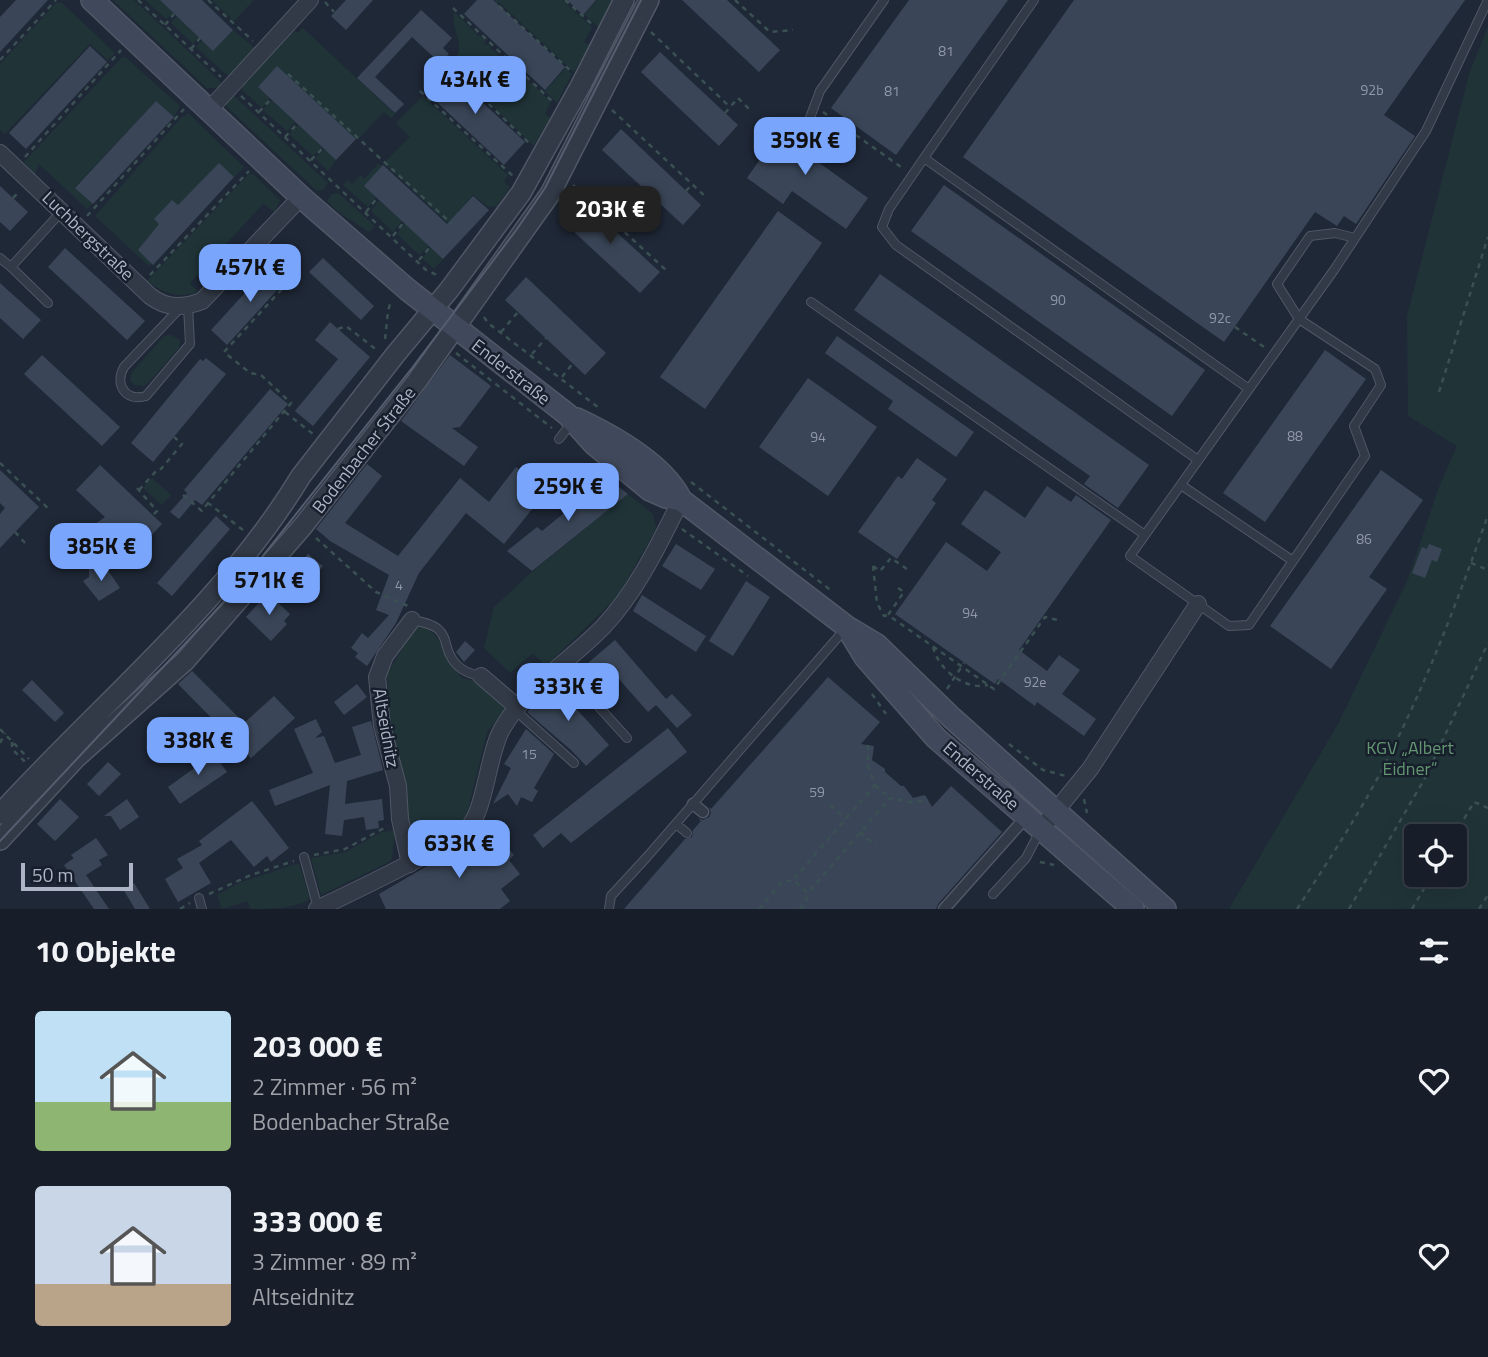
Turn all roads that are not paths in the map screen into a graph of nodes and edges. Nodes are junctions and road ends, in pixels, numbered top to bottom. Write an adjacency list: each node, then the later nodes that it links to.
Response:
1 (92, 0): 8 (main road, Enderstraße)
2 (310, 0): 8 (street)
3 (624, 0): 20 (street, Bodenbacher Straße)
4 (649, 0): 22 (street, Bodenbacher Straße)
5 (884, 0): 9 (lane)
6 (1034, 0): 11 (lane)
7 (1488, 0): 14 (lane)
8 (209, 110): 12 (main road, Enderstraße)
9 (808, 123)
10 (0, 153): 13 (street, Luchbergstraße)
11 (923, 158): 23 (lane); 26 (lane)
12 (301, 197): 19 (street); 20 (main road, Enderstraße)
13 (62, 211): 16 (lane); 19 (street, Luchbergstraße)
14 (1355, 238): 21 (lane); 21 (lane)
15 (0, 258): 16 (lane)
16 (11, 267): 18 (lane)
17 (811, 302): 29 (lane)
18 (48, 303)
19 (185, 306): 19 (lane)
20 (432, 310): 22 (main road, Enderstraße); 40 (street, Bodenbacher Straße)
21 (1299, 319): 23 (lane); 30 (lane)
22 (455, 328): 24 (main road, Enderstraße); 46 (street, Bodenbacher Straße)
23 (1249, 389): 26 (lane)
24 (570, 418): 25 (lane); 28 (main road, Enderstraße)
25 (559, 439)
26 (1199, 460): 27 (lane)
27 (1181, 485): 29 (lane); 30 (lane)
28 (681, 500): 33 (main road, Enderstraße); 34 (street)
29 (1145, 535): 31 (lane)
30 (1293, 561): 31 (lane)
31 (1198, 604): 41 (street)
32 (412, 620): 35 (lane); 48 (street, Altseidnitz)
33 (847, 627): 39 (lane); 41 (main road, Enderstraße); 43 (main road, Enderstraße)
34 (561, 665): 36 (street); 37 (lane)
35 (481, 676): 36 (street)
36 (516, 708): 38 (lane); 48 (street)
37 (627, 738)
38 (573, 763)
39 (693, 804): 42 (street); 44 (lane)
40 (1, 811)
41 (1056, 811): 43 (street); 56 (main road, Enderstraße)
42 (703, 812)
43 (1034, 822): 49 (lane); 54 (street); 55 (main road, Enderstraße)
44 (676, 824): 45 (lane); 53 (lane)
45 (687, 834)
46 (0, 840)
47 (304, 857): 52 (lane)
48 (410, 864): 52 (street)
49 (993, 894)
50 (199, 898): 51 (lane)
51 (202, 909)
52 (317, 909)
53 (610, 909)
54 (944, 909)
55 (1133, 909)
56 (1165, 909)

